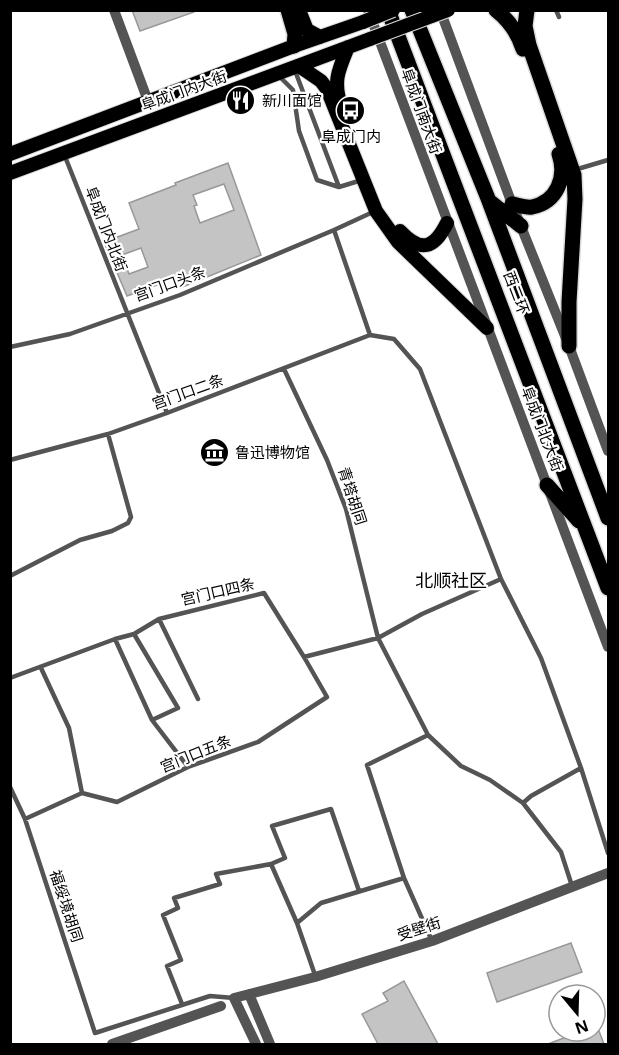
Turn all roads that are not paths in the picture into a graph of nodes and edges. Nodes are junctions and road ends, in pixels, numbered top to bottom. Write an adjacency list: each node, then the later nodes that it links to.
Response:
1 (114, 10): 19 (street)
2 (288, 10): 15 (highway)
3 (299, 10): 14 (main road)
4 (388, 10): 45 (highway, 西二环)
5 (393, 10): 12 (main road, 阜成门内大街, bridge)
6 (412, 10): 27 (highway, 西二环)
7 (440, 10): 28 (street)
8 (448, 10): 16 (main road, 阜成门内大街, bridge)
9 (496, 10): 28 (highway)
10 (527, 10): 36 (highway)
11 (556, 10): 13 (lane)
12 (365, 16): 14 (main road, 阜成门内大街); 30 (street, 阜成门南大街)
13 (559, 16)
14 (320, 37): 15 (main road, 阜成门内大街)
15 (294, 46): 19 (main road, 阜成门内大街)
16 (348, 47): 17 (main road, 阜成门内大街); 25 (main road)
17 (296, 67): 18 (main road, 阜成门内大街); 25 (main road); 26 (lane)
18 (277, 74): 20 (main road, 阜成门内大街); 26 (lane)
19 (148, 101): 21 (main road, 阜成门内大街)
20 (63, 153): 24 (main road, 阜成门内大街); 33 (lane, 阜成门内北街)
21 (10, 154)
22 (609, 160): 23 (lane)
23 (581, 168)
24 (10, 173)
25 (366, 178): 26 (lane); 29 (main road); 30 (main road)
26 (339, 186)
27 (489, 201): 31 (highway); 44 (highway, 西二环)
28 (512, 204): 31 (street)
29 (376, 211): 32 (lane, 宫门口头条); 34 (main road)
30 (447, 223): 34 (street, 阜成门北大街)
31 (521, 226): 36 (street)
32 (334, 230): 33 (lane, 宫门口头条); 35 (lane)
33 (126, 313): 37 (lane, 宫门口头条); 39 (lane, 阜成门内北街)
34 (487, 328): 43 (street, 阜成门北大街)
35 (370, 335): 38 (lane, 宫门口二条); 47 (lane)
36 (569, 346): 41 (street)
37 (10, 347)
38 (284, 369): 39 (lane, 宫门口二条); 51 (lane, 青塔胡同)
39 (167, 413): 40 (lane, 宫门口二条)
40 (108, 434): 42 (lane, 宫门口二条); 46 (lane)
41 (609, 451)
42 (10, 460)
43 (547, 485): 45 (highway); 53 (street, 阜成门北大街)
44 (609, 518)
45 (585, 528): 48 (highway, 西二环)
46 (10, 576)
47 (501, 579): 51 (lane); 61 (lane)
48 (609, 588)
49 (159, 619): 50 (lane, 宫门口四条); 54 (lane, 宫门口四条); 57 (lane)
50 (134, 634): 52 (lane, 宫门口四条); 58 (lane)
51 (378, 638): 54 (lane); 59 (lane, 青塔胡同)
52 (115, 639): 55 (lane, 宫门口四条); 58 (lane)
53 (609, 646)
54 (304, 657): 60 (lane, 宫门口五条)
55 (40, 668): 56 (lane, 宫门口四条); 63 (lane)
56 (10, 678)
57 (198, 699)
58 (152, 720): 60 (lane)
59 (428, 735): 64 (lane, 青塔胡同); 69 (lane)
60 (188, 767): 63 (lane, 宫门口五条)
61 (581, 768): 64 (lane); 66 (lane)
62 (10, 787): 65 (lane, 福绥境胡同)
63 (82, 793): 65 (lane)
64 (523, 803): 70 (lane, 青塔胡同)
65 (25, 819): 77 (lane, 福绥境胡同)
66 (609, 853)
67 (271, 864): 71 (lane); 72 (lane); 77 (lane)
68 (609, 873): 70 (street, 受壁街)
69 (404, 878): 71 (lane); 73 (lane)
70 (573, 888): 73 (street, 受壁街)
71 (359, 891): 72 (lane)
72 (297, 923): 74 (lane)
73 (432, 941): 74 (street, 受壁街)
74 (315, 976): 75 (street, 受壁街)
75 (249, 994): 76 (street, 受壁街); 81 (street)
76 (234, 998): 77 (lane); 80 (street)
77 (182, 1004)
78 (221, 1006): 79 (street)
79 (112, 1044)
80 (256, 1044)
81 (270, 1044)

